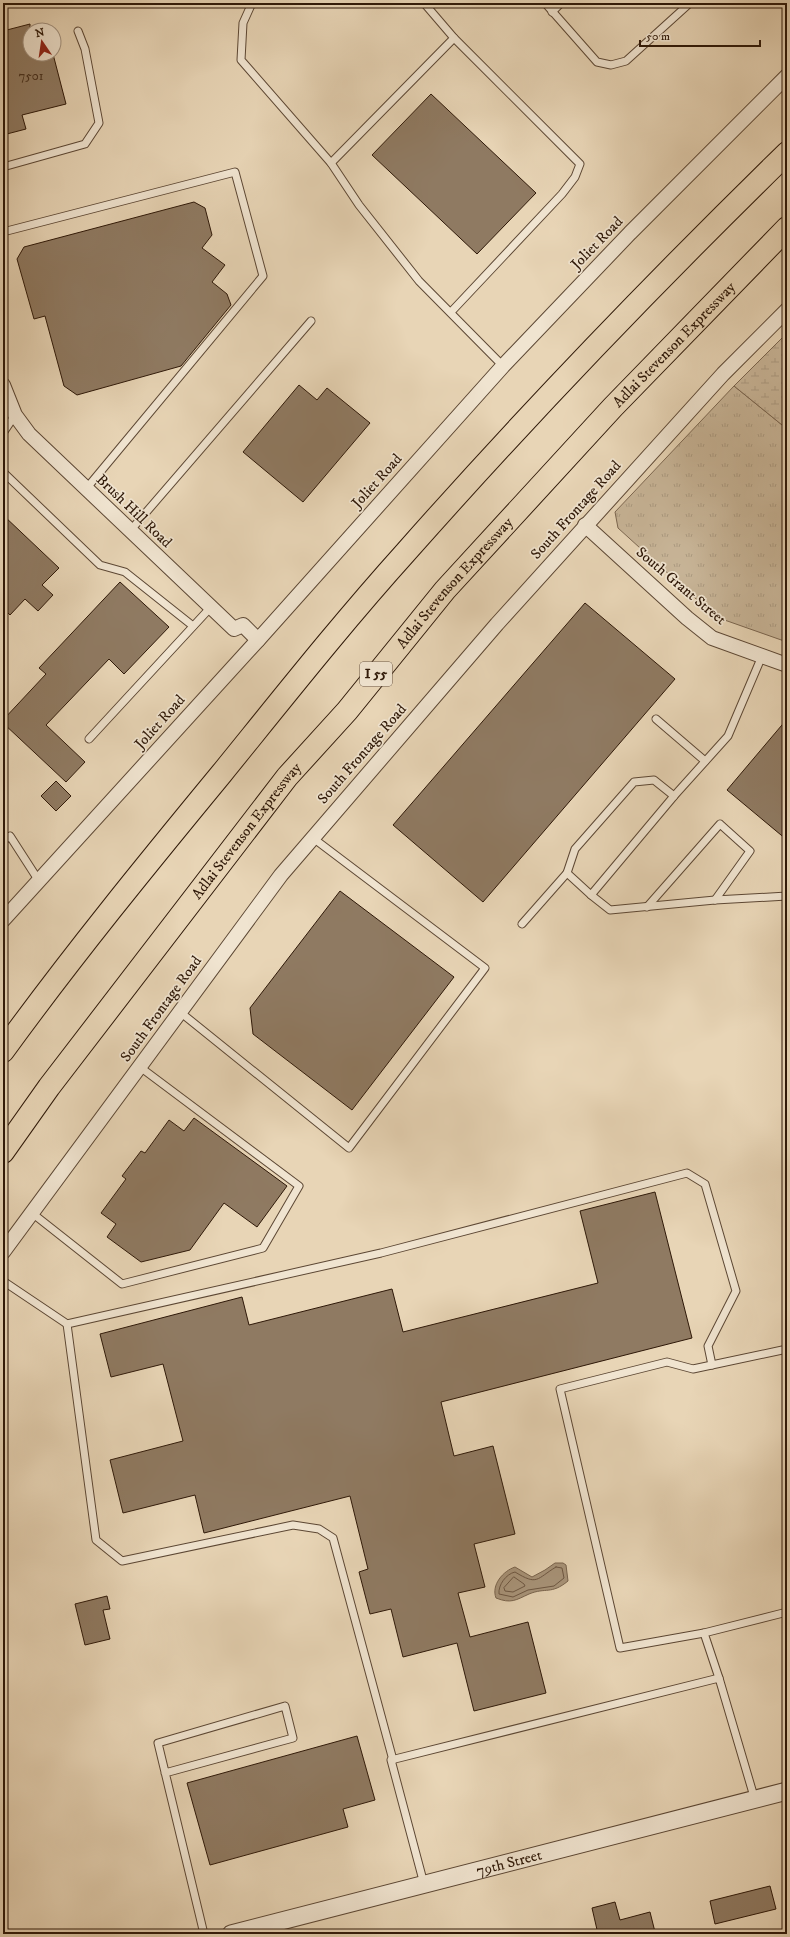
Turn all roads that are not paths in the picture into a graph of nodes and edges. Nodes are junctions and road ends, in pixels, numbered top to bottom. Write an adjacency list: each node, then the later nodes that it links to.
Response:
1 (252, 3): 11 (lane)
2 (424, 3): 8 (lane)
3 (545, 3): 6 (lane)
4 (561, 3): 6 (lane)
5 (690, 3): 6 (lane)
6 (552, 12)
7 (78, 31): 12 (lane)
8 (454, 38): 11 (lane); 16 (lane)
9 (787, 76): 18 (street, Joliet Road)
10 (787, 153): 46 (highway)
11 (331, 163): 16 (lane)
12 (3, 167)
13 (787, 228): 48 (highway, Adlai Stevenson Expressway / I 55)
14 (3, 232): 23 (lane)
15 (787, 310): 24 (street, South Frontage Road)
16 (451, 312): 18 (lane)
17 (311, 321): 25 (lane)
18 (503, 366): 28 (street, Joliet Road)
19 (3, 384): 20 (street, Brush Hill Road)
20 (15, 415): 21 (lane); 23 (street, Brush Hill Road)
21 (3, 433)
22 (3, 472): 27 (lane)
23 (86, 489): 25 (street, Brush Hill Road)
24 (585, 525): 29 (street, South Grant Street); 35 (street, South Frontage Road)
25 (130, 531): 26 (street, Brush Hill Road)
26 (211, 607): 27 (lane); 28 (street, Brush Hill Road)
27 (193, 626): 32 (lane)
28 (258, 640): 38 (street, Joliet Road)
29 (762, 656): 30 (street, South Grant Street); 33 (lane)
30 (787, 665)
31 (656, 719): 33 (lane)
32 (89, 739)
33 (705, 761): 34 (lane)
34 (674, 796): 37 (lane); 39 (lane)
35 (313, 838): 45 (street, South Frontage Road); 45 (lane)
36 (3, 841): 38 (lane)
37 (567, 873): 39 (lane); 44 (lane)
38 (39, 881): 43 (street, Joliet Road)
39 (591, 894): 42 (lane)
40 (787, 896): 41 (lane)
41 (715, 900): 42 (lane); 42 (lane)
42 (647, 907)
43 (4, 918)
44 (522, 924)
45 (180, 1012): 47 (street, South Frontage Road)
46 (3, 1051)
47 (140, 1067): 49 (street, South Frontage Road); 49 (lane)
48 (3, 1152)
49 (32, 1213): 50 (street, South Frontage Road)
50 (3, 1252)
51 (3, 1282): 52 (lane)
52 (67, 1324): 54 (lane); 58 (lane)
53 (787, 1348): 54 (lane)
54 (712, 1365): 56 (lane)
55 (787, 1612): 56 (lane)
56 (704, 1633): 57 (lane)
57 (719, 1678): 58 (lane); 61 (lane)
58 (393, 1760): 62 (lane)
59 (165, 1773): 59 (lane); 63 (lane)
60 (787, 1791): 61 (street, 79th Street)
61 (755, 1800): 62 (street, 79th Street)
62 (425, 1886): 64 (street, 79th Street)
63 (204, 1934)
64 (232, 1934)

